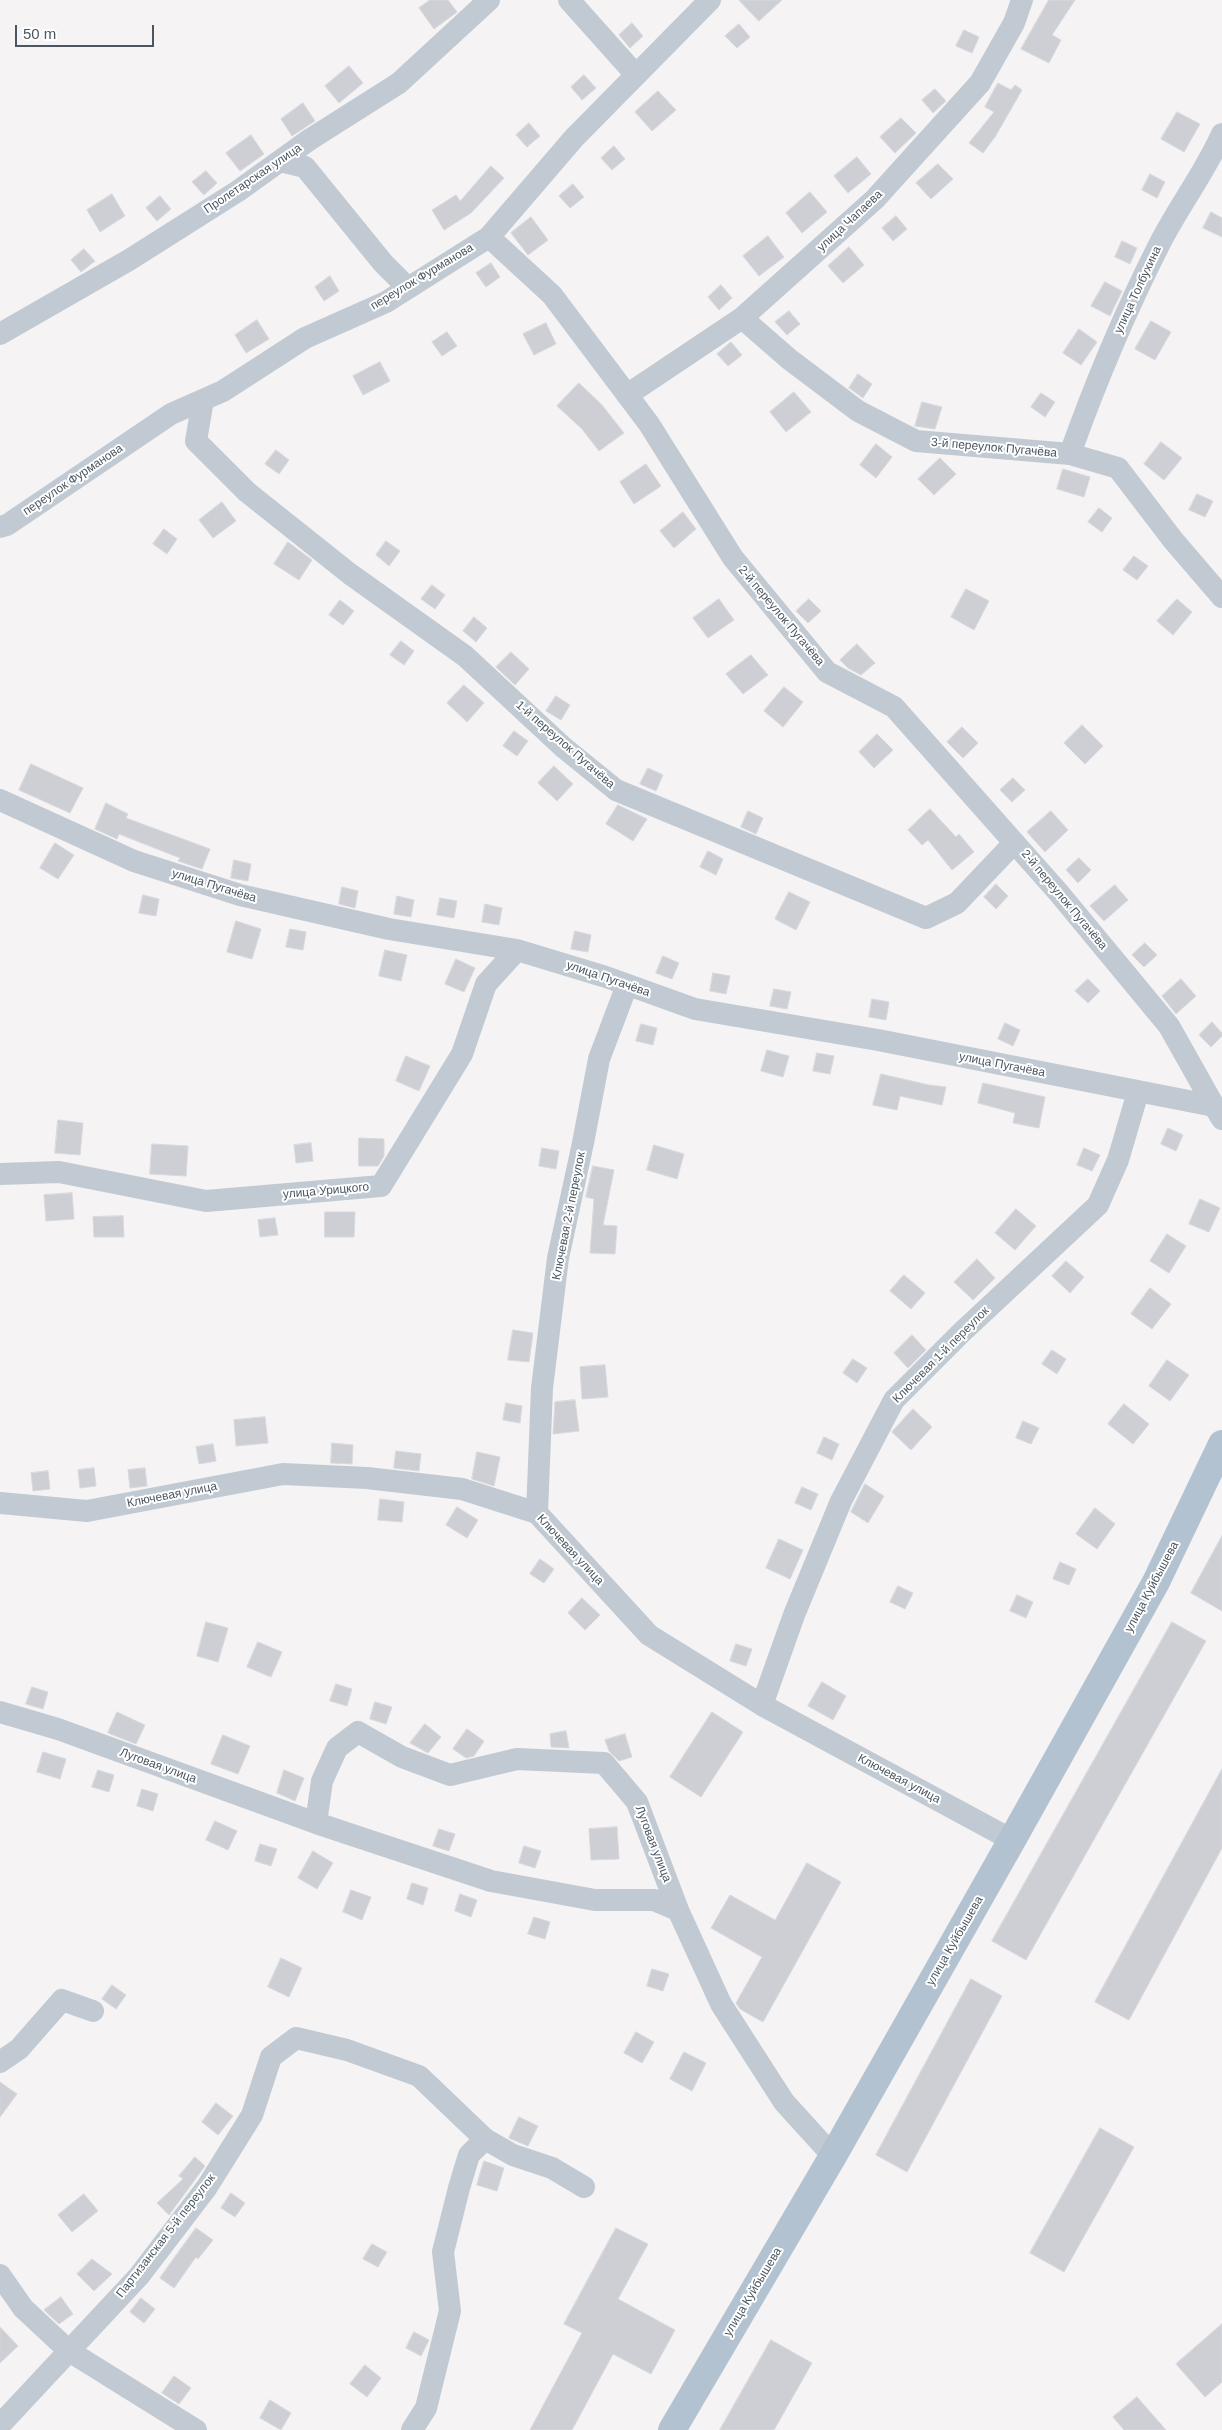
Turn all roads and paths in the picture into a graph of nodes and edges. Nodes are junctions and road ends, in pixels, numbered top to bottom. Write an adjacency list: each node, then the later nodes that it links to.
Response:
1 (489, 0): 7 (street, Пролетарская улица)
2 (568, 0): 5 (street)
3 (710, 0): 5 (street, переулок Фурманова)
4 (1022, 0): 10 (street, улица Чапаева)
5 (636, 75): 8 (street, переулок Фурманова)
6 (1222, 134): 14 (street, улица Толбухина)
7 (280, 161): 9 (street); 11 (street, Пролетарская улица)
8 (489, 237): 9 (street, переулок Фурманова); 12 (street, 2-й переулок Пугачёва)
9 (408, 288): 13 (street, переулок Фурманова)
10 (742, 318): 12 (street, улица Чапаева); 14 (street, 3-й переулок Пугачёва)
11 (0, 334)
12 (627, 395): 18 (street, 2-й переулок Пугачёва)
13 (203, 400): 15 (street, переулок Фурманова); 18 (street, 1-й переулок Пугачёва)
14 (1070, 454): 16 (street, 3-й переулок Пугачёва)
15 (0, 527)
16 (1222, 597)
17 (0, 800): 19 (street, улица Пугачёва)
18 (1014, 843): 22 (street, 2-й переулок Пугачёва)
19 (516, 950): 20 (street, улица Пугачёва); 23 (street, улица Урицкого)
20 (626, 985): 21 (street, улица Пугачёва); 26 (street, Ключевая 2-й переулок)
21 (1138, 1092): 22 (street, улица Пугачёва); 27 (street, Ключевая 1-й переулок)
22 (1218, 1112)
23 (0, 1174)
24 (1222, 1444): 30 (main road, улица Куйбышева)
25 (0, 1503): 26 (street, Ключевая улица)
26 (537, 1513): 27 (street, Ключевая улица)
27 (762, 1704): 30 (street, Ключевая улица)
28 (0, 1712): 29 (street, Луговая улица)
29 (316, 1824): 31 (street, Луговая улица); 31 (street, Луговая улица)
30 (1012, 1840): 35 (main road, улица Куйбышева)
31 (678, 1910): 35 (street, Луговая улица)
32 (93, 2011): 33 (street)
33 (0, 2062)
34 (485, 2138): 36 (street); 38 (street, Партизанская 5-й переулок); 41 (street)
35 (834, 2156): 42 (main road, улица Куйбышева)
36 (584, 2187)
37 (0, 2275): 38 (street)
38 (70, 2351): 39 (street, Партизанская 5-й переулок); 40 (street)
39 (0, 2425)
40 (196, 2430)
41 (412, 2430)
42 (672, 2430)

